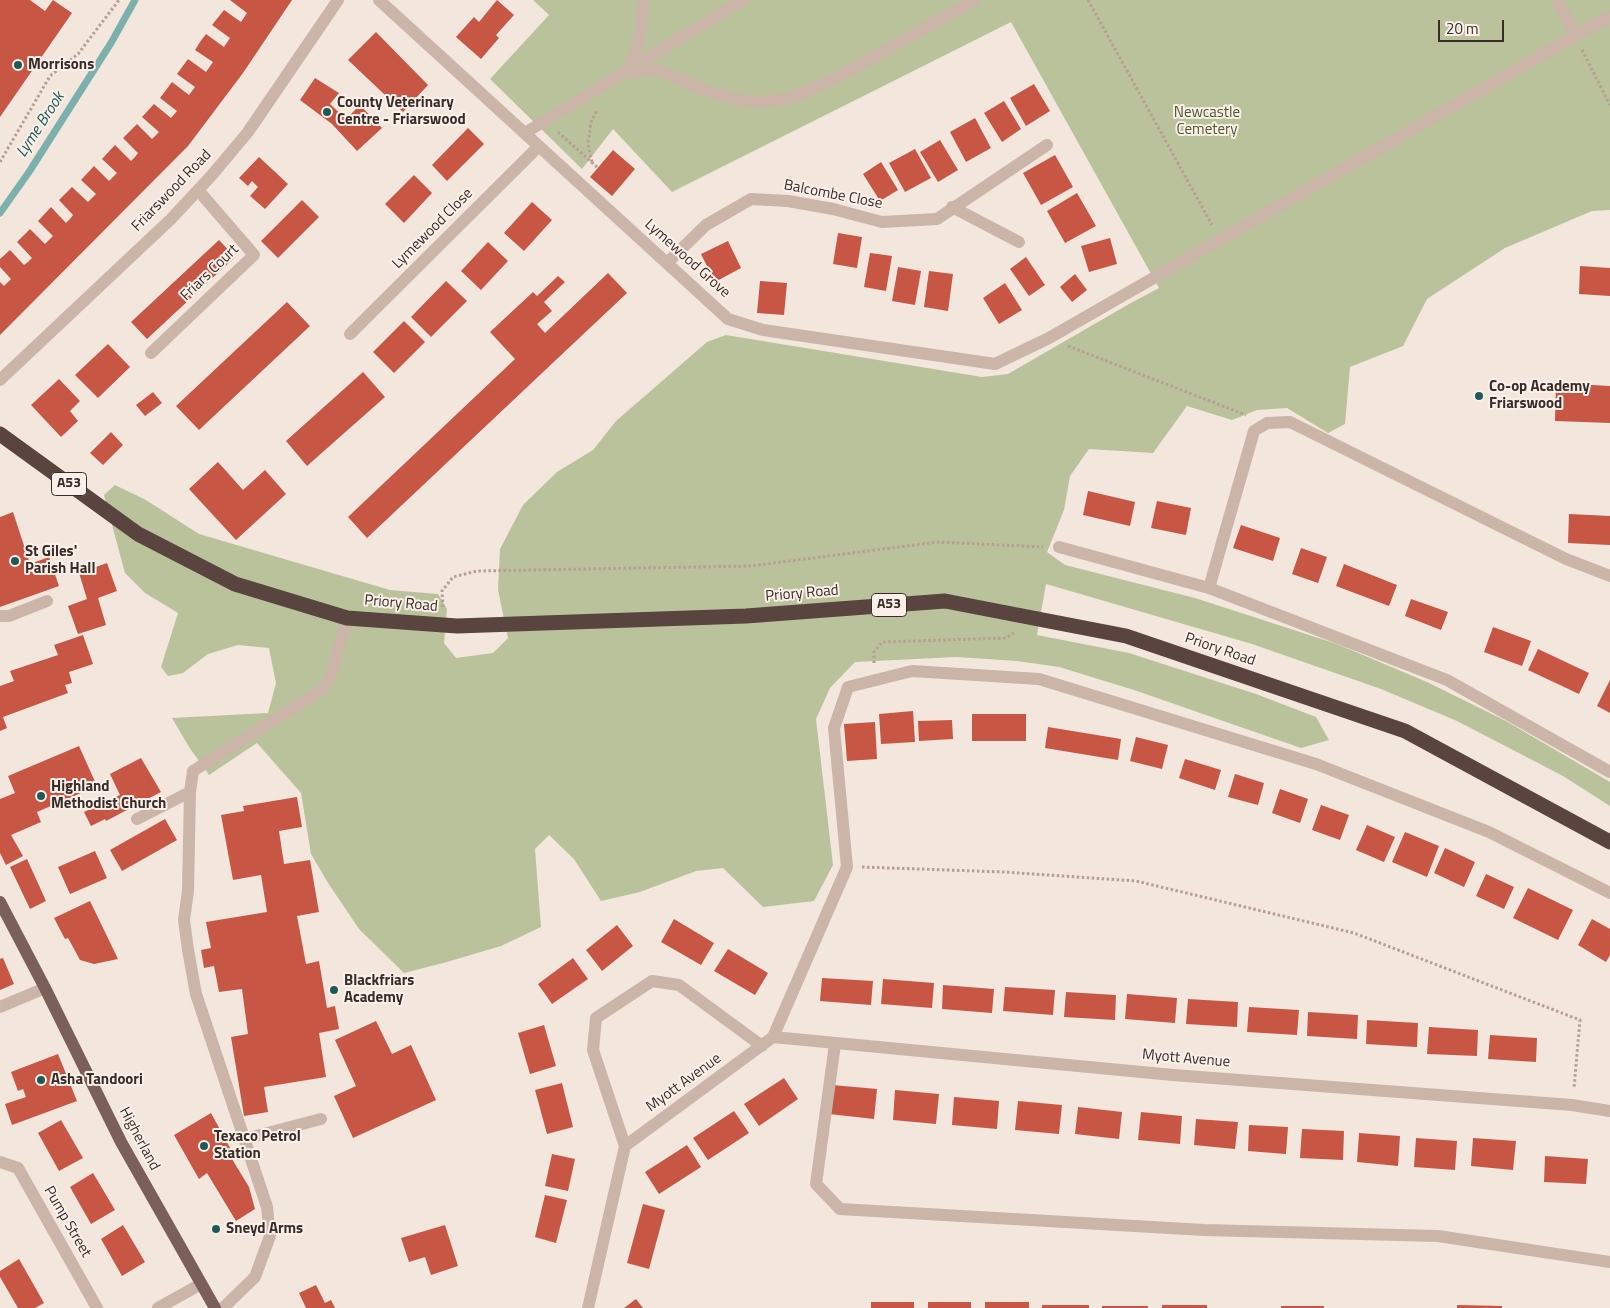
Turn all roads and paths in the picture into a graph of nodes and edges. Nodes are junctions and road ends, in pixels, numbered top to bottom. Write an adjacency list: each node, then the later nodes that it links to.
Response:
1 (119, 0): 18 (path)
2 (338, 0): 21 (street, Friarswood Road)
3 (379, 0): 15 (street, Lymewood Grove)
4 (644, 0): 11 (street)
5 (743, 0): 11 (street)
6 (975, 0): 11 (street)
7 (1088, 0): 23 (path)
8 (1557, 0): 10 (street)
9 (1610, 16): 10 (street, Lymewood Grove)
10 (1576, 36): 13 (path); 23 (street, Lymewood Grove)
11 (627, 72): 12 (street)
12 (614, 80): 14 (street); 19 (path)
13 (1610, 105)
14 (546, 121): 15 (street); 19 (path)
15 (525, 134): 17 (street, Lymewood Grove)
16 (1047, 145): 22 (street, Balcombe Close)
17 (539, 146): 25 (street, Lymewood Grove); 26 (street, Lymewood Close)
18 (0, 162)
19 (592, 162): 20 (path)
20 (598, 168)
21 (198, 190): 28 (street, Friars Court); 29 (street, Friarswood Road)
22 (952, 207): 24 (street); 25 (street, Balcombe Close)
23 (1220, 240): 27 (street, Lymewood Grove)
24 (1019, 242)
25 (667, 263): 27 (street, Lymewood Grove)
26 (350, 334)
27 (1049, 338): 30 (path)
28 (150, 352)
29 (0, 380)
30 (1267, 424): 33 (street); 34 (street)
31 (0, 434): 38 (highway, Priory Road / A53)
32 (1059, 547): 34 (street); 39 (path)
33 (1610, 576)
34 (1209, 588): 41 (street)
35 (47, 601): 37 (street)
36 (1019, 615): 39 (highway, Priory Road / A53); 40 (path); 44 (highway, Priory Road / A53)
37 (0, 616)
38 (347, 618): 39 (highway, Priory Road / A53); 42 (street)
39 (443, 625)
40 (875, 681): 45 (street); 46 (street)
41 (1610, 772)
42 (190, 792): 43 (street); 56 (street)
43 (137, 819)
44 (1610, 842)
45 (847, 867): 50 (street); 53 (path)
46 (1610, 892)
47 (0, 902): 48 (main road, Higherland)
48 (46, 988): 49 (street); 60 (main road, Higherland)
49 (0, 1007)
50 (773, 1037): 51 (street, Myott Avenue); 52 (street, Myott Avenue)
51 (835, 1044): 53 (street, Myott Avenue); 59 (street)
52 (762, 1046): 57 (street, Myott Avenue); 57 (street)
53 (1572, 1105): 54 (street, Myott Avenue)
54 (1610, 1111)
55 (321, 1119): 56 (street)
56 (245, 1139): 64 (street)
57 (625, 1146): 65 (street)
58 (0, 1162): 61 (street, Pump Street)
59 (1610, 1262)
60 (201, 1284): 62 (street); 63 (main road, Higherland)
61 (97, 1308)
62 (158, 1308)
63 (215, 1308)
64 (223, 1308)
65 (588, 1308)

